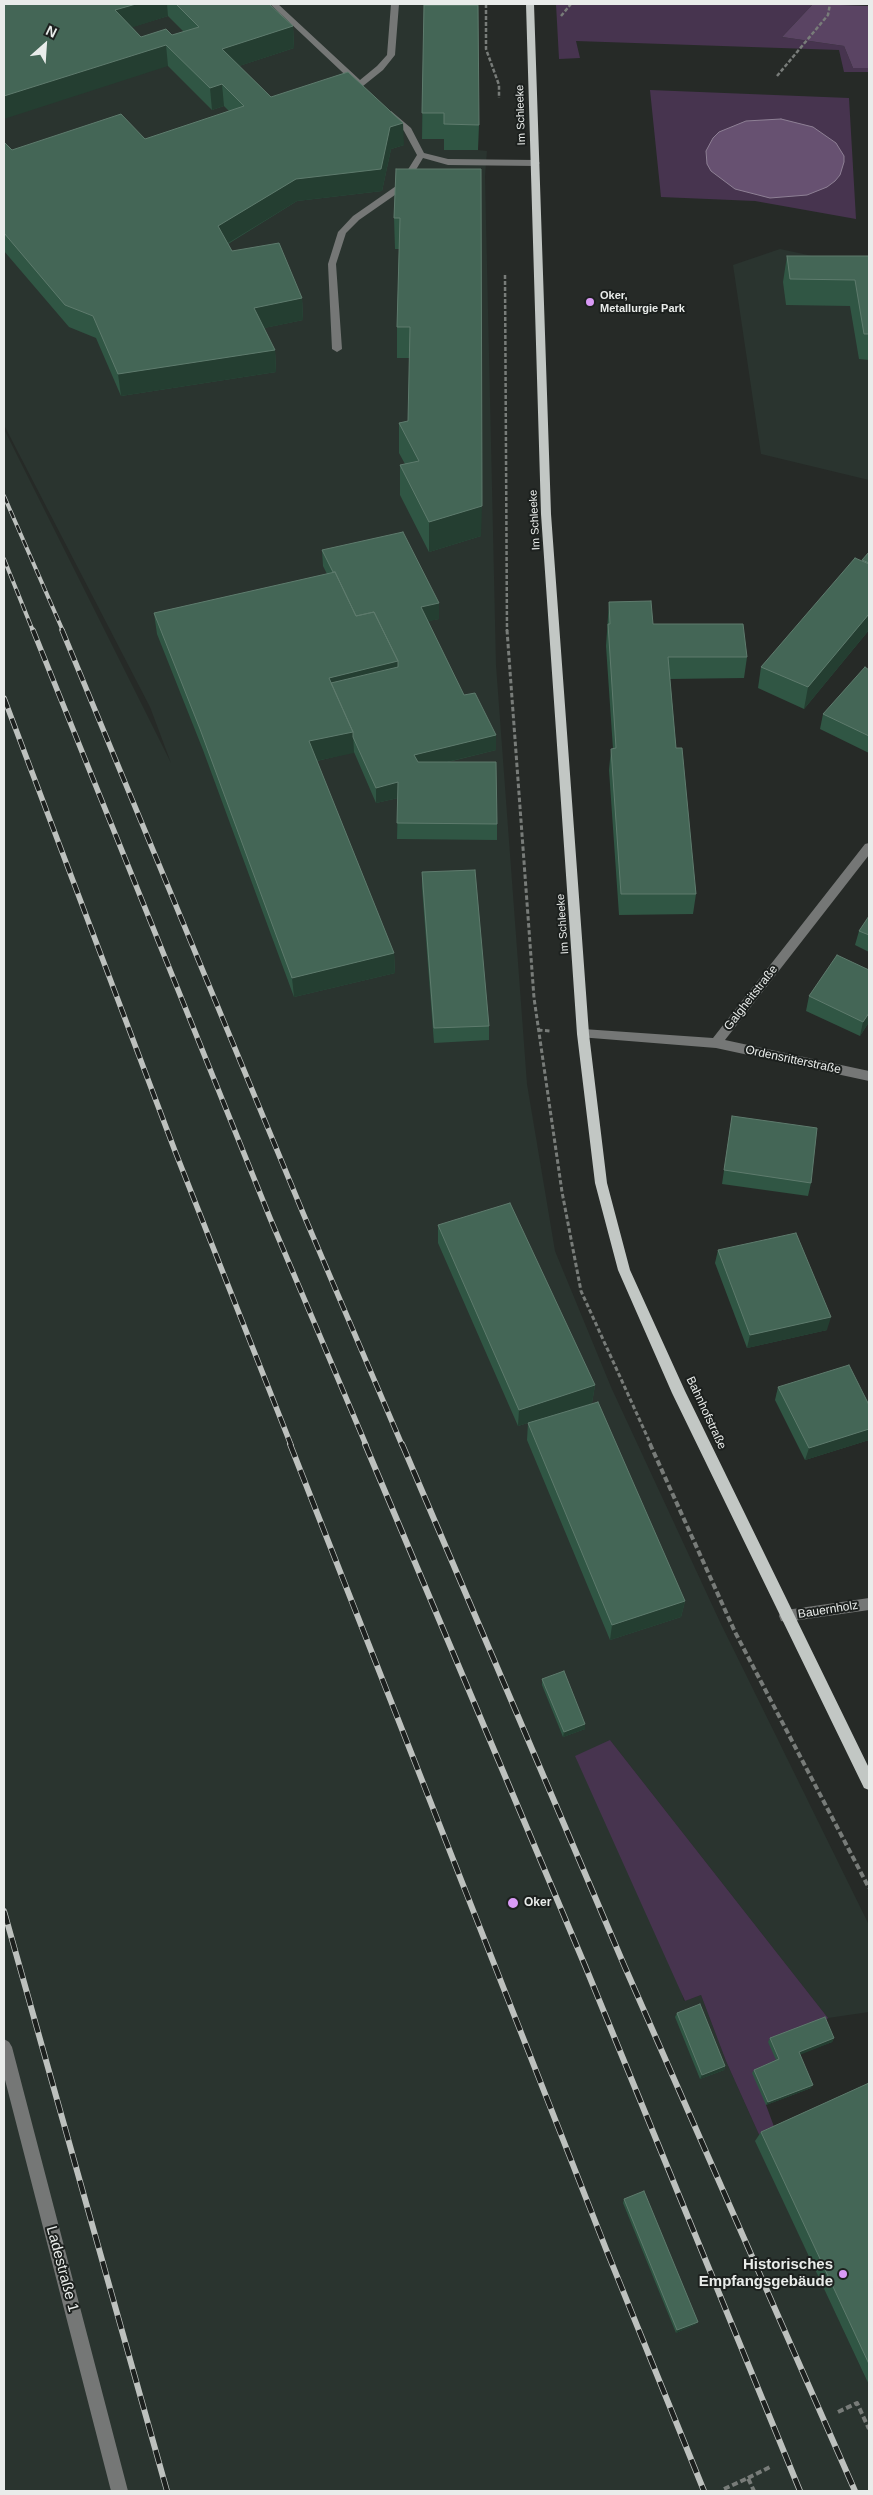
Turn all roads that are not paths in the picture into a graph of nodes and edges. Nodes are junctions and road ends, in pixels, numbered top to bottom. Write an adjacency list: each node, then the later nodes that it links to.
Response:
1 (274, 4): 2 (street)
2 (395, 4)
3 (530, 4): 6 (main road, Im Schleeke)
4 (387, 110): 5 (street)
5 (421, 155): 6 (street); 7 (street)
6 (536, 163): 9 (main road, Im Schleeke)
7 (337, 349)
8 (869, 847): 10 (street, Galgheitstraße)
9 (583, 1034): 10 (street, Galgheitstraße); 13 (main road, Bahnhofstraße)
10 (716, 1043): 11 (street, Ordensritterstraße)
11 (869, 1076)
12 (869, 1604): 13 (street, Bauernholz)
13 (786, 1616): 14 (main road, Bahnhofstraße)
14 (869, 1783)
15 (4, 2047): 16 (street, Ladestraße 1)
16 (120, 2491)

